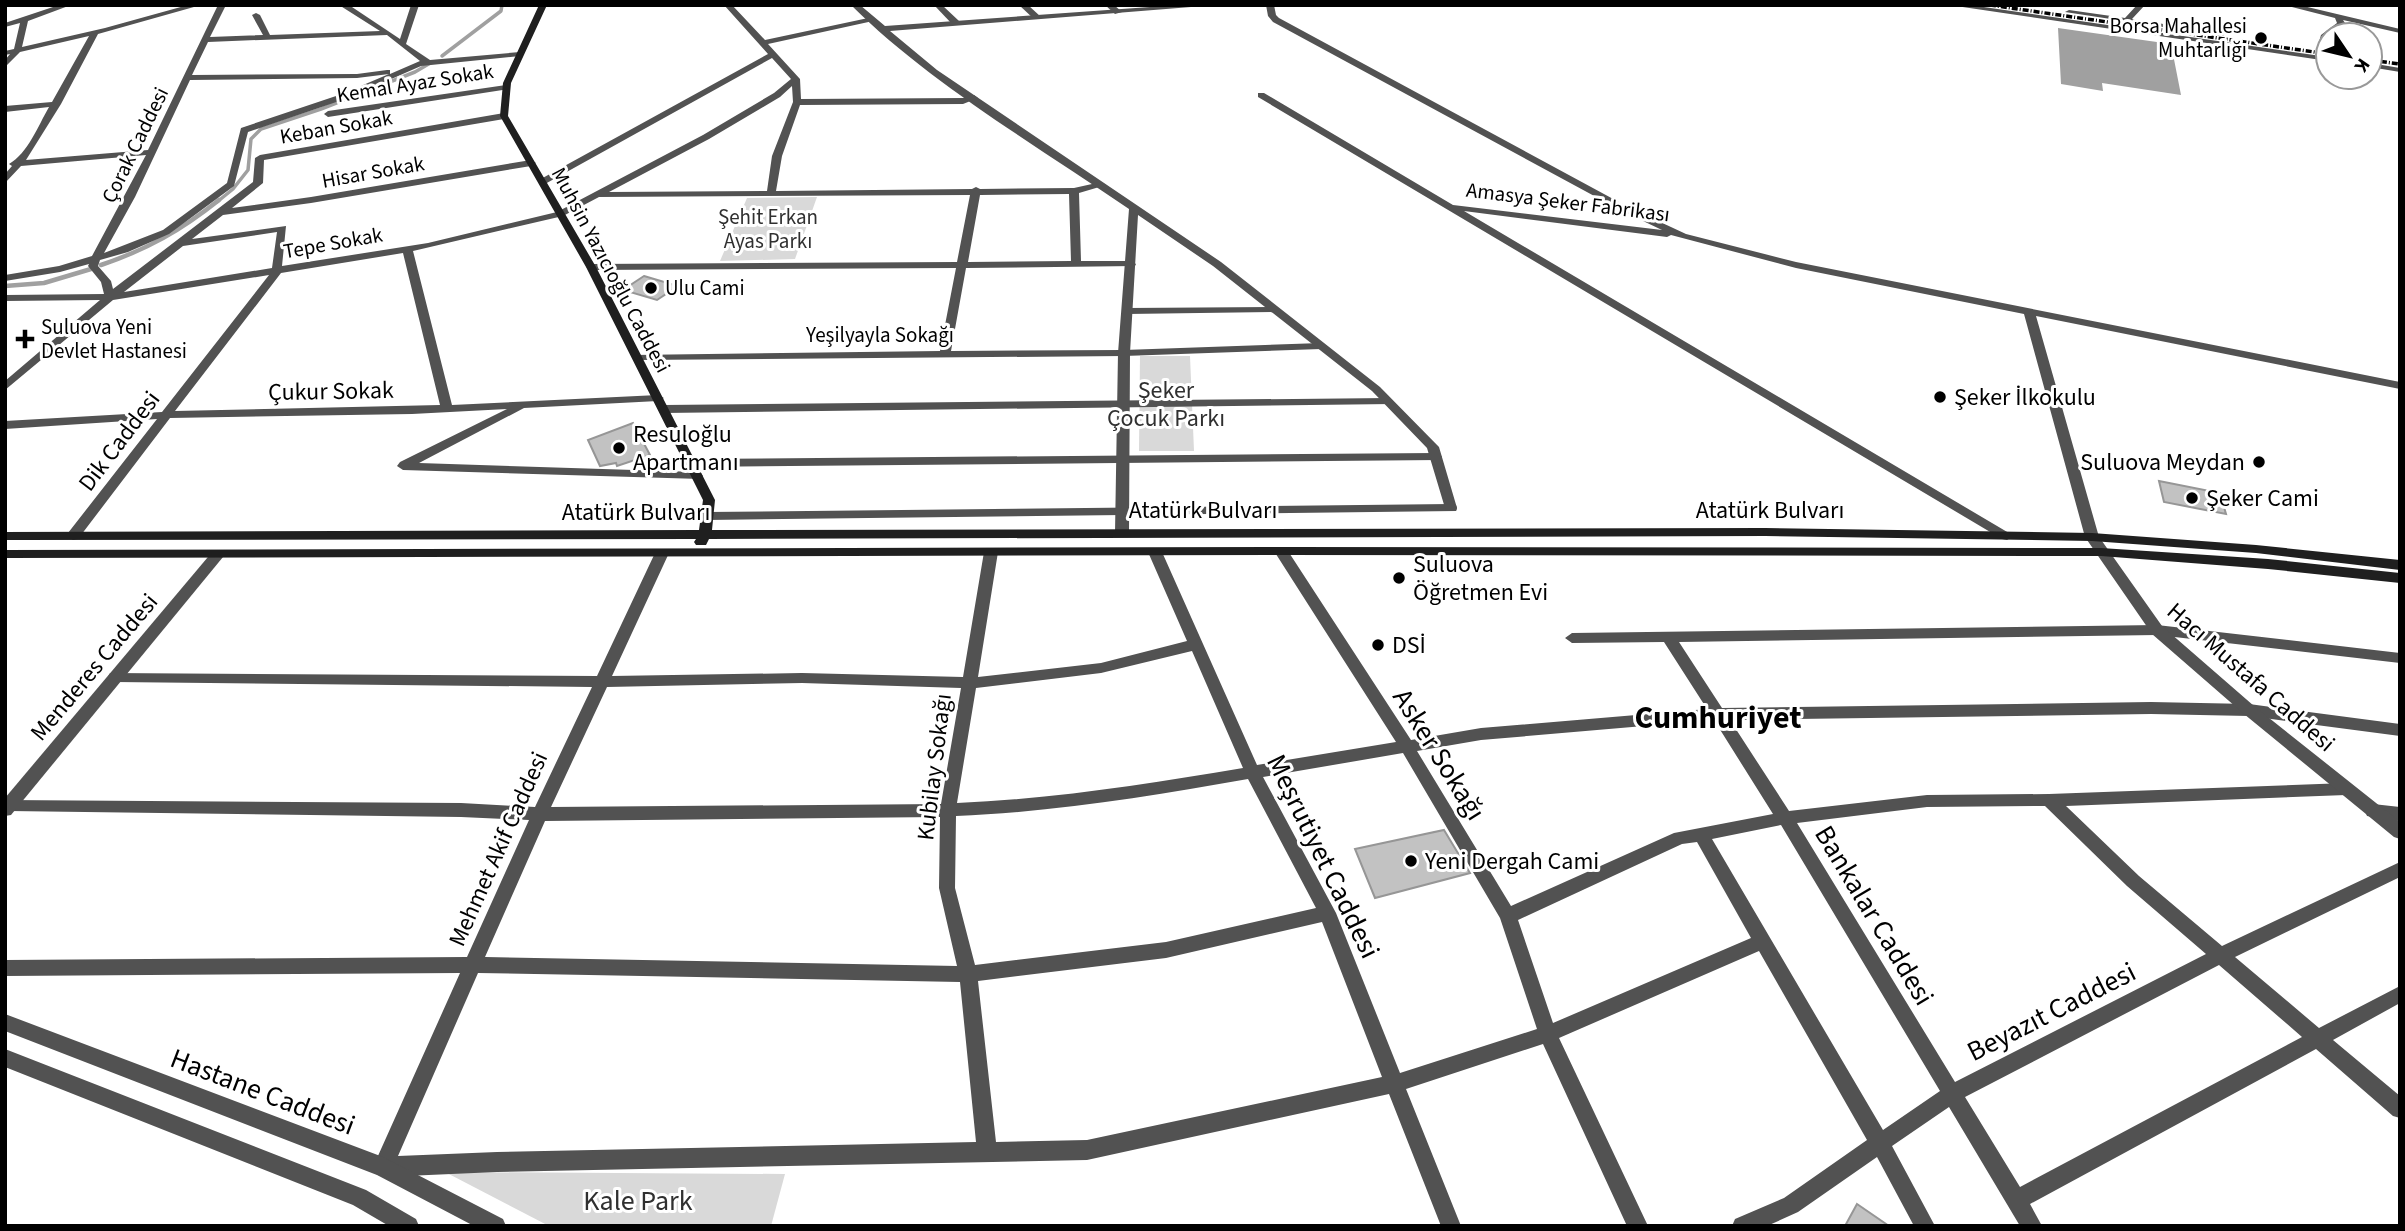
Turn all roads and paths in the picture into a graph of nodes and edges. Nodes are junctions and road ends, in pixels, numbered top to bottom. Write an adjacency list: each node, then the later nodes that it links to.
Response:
1 (67, 5): 24 (street)
2 (197, 5): 31 (street)
3 (222, 5): 34 (street, Çorak Caddesi)
4 (343, 5): 32 (street)
5 (415, 5): 36 (street)
6 (543, 5): 40 (main road)
7 (728, 5): 35 (street)
8 (855, 5): 23 (street)
9 (938, 5): 27 (street)
10 (1023, 5): 21 (street)
11 (1109, 5): 19 (street)
12 (1212, 5): 18 (street)
13 (1270, 5): 70 (street)
14 (1953, 5): 42 (street)
15 (2020, 5): 25 (street)
16 (2141, 5): 25 (street)
17 (2288, 5): 22 (street)
18 (1197, 6): 19 (street)
19 (1118, 12): 21 (street)
20 (256, 15): 33 (street)
21 (1037, 17): 27 (street)
22 (2338, 18): 26 (street); 30 (street)
23 (870, 19): 29 (street); 35 (street)
24 (25, 20): 28 (street); 38 (street)
25 (2127, 20): 37 (street)
26 (2340, 21)
27 (956, 23): 29 (street)
28 (5, 25)
29 (881, 29): 49 (street)
30 (2400, 31)
31 (95, 33): 38 (street); 51 (street)
32 (388, 33): 33 (street); 36 (street)
33 (268, 38): 34 (street)
34 (205, 40): 45 (street, Çorak Caddesi)
35 (763, 43): 41 (street)
36 (402, 45): 43 (street)
37 (2314, 48)
38 (17, 51): 39 (street); 44 (street)
39 (5, 53)
40 (520, 54): 43 (street); 47 (main road)
41 (774, 54): 46 (street); 60 (street)
42 (2314, 57)
43 (426, 61): 45 (street); 73 (street)
44 (5, 65)
45 (187, 78): 55 (street, Çorak Caddesi)
46 (796, 79): 50 (street); 65 (street, Tepe Sokak)
47 (506, 87): 53 (street, Kemal Ayaz Sokak); 54 (main road)
48 (1261, 94): 67 (street)
49 (974, 98): 50 (street); 61 (street)
50 (797, 102): 64 (street)
51 (57, 104): 52 (street); 56 (street)
52 (5, 109)
53 (328, 114)
54 (504, 116): 57 (main road, Muhsin Yazıcıoğlu Caddesi); 68 (street, Keban Sokak)
55 (151, 152): 56 (street); 73 (street, Çorak Caddesi)
56 (19, 163): 58 (street); 59 (street)
57 (531, 163): 60 (main road, Muhsin Yazıcıoğlu Caddesi); 68 (street, Hisar Sokak)
58 (5, 164)
59 (5, 180)
60 (542, 182): 69 (main road, Muhsin Yazıcıoğlu Caddesi)
61 (1101, 185): 63 (street); 66 (street)
62 (976, 190): 63 (street); 64 (street); 76 (street)
63 (1074, 191): 74 (street)
64 (771, 193): 65 (street)
65 (598, 195): 69 (street, Tepe Sokak)
66 (1134, 206): 75 (street); 82 (street)
67 (1448, 206): 70 (street, Amasya Şeker Fabrikası); 108 (street)
68 (221, 212): 71 (street, Keban Sokak)
69 (560, 214): 72 (street, Tepe Sokak); 77 (main road, Muhsin Yazıcıoğlu Caddesi)
70 (1682, 236): 84 (street)
71 (181, 243): 78 (street); 81 (street, Keban Sokak)
72 (407, 250): 78 (street, Tepe Sokak); 95 (street)
73 (96, 258): 79 (street); 81 (street)
74 (1076, 264): 75 (street); 76 (street)
75 (1131, 264): 83 (street)
76 (961, 265): 77 (street); 87 (street)
77 (591, 267): 88 (main road, Muhsin Yazıcıoğlu Caddesi)
78 (276, 272): 81 (street, Tepe Sokak); 96 (street, Dik Caddesi)
79 (5, 278)
80 (5, 298): 81 (street, Tepe Sokak)
81 (110, 298): 90 (street, Keban Sokak)
82 (1276, 310): 83 (street); 85 (street)
83 (1127, 311): 86 (street)
84 (2029, 312): 89 (street); 109 (street, Hacı Mustafa Caddesi)
85 (1321, 346): 86 (street, Yeşilyayla Sokağı); 91 (street)
86 (1124, 353): 87 (street, Yeşilyayla Sokağı); 92 (street)
87 (945, 354): 88 (street, Yeşilyayla Sokağı)
88 (637, 357): 93 (main road, Muhsin Yazıcıoğlu Caddesi)
89 (2400, 386)
90 (5, 387)
91 (1388, 402): 92 (street, Çukur Sokak); 98 (street)
92 (1123, 403): 93 (street, Çukur Sokak); 99 (street)
93 (661, 404): 94 (street, Çukur Sokak); 100 (main road, Muhsin Yazıcıoğlu Caddesi)
94 (525, 405): 95 (street, Çukur Sokak); 101 (street)
95 (447, 408): 96 (street, Çukur Sokak)
96 (166, 415): 97 (street, Çukur Sokak); 107 (street, Dik Caddesi)
97 (5, 425)
98 (1436, 457): 99 (street); 102 (street)
99 (1123, 460): 100 (street); 102 (street)
100 (691, 463): 101 (main road, Muhsin Yazıcıoğlu Caddesi)
101 (697, 476): 103 (main road, Muhsin Yazıcıoğlu Caddesi)
102 (1122, 512): 103 (street); 104 (street)
103 (707, 516): 105 (main road, Muhsin Yazıcıoğlu Caddesi)
104 (1122, 533): 105 (main road, Atatürk Bulvarı); 108 (main road, Atatürk Bulvarı)
105 (705, 534): 107 (main road, Atatürk Bulvarı); 115 (main road, Muhsin Yazıcıoğlu Caddesi)
106 (5, 536): 107 (main road, Atatürk Bulvarı)
107 (74, 536)
108 (2007, 537): 109 (main road, Atatürk Bulvarı)
109 (2092, 537): 113 (street, Hacı Mustafa Caddesi); 118 (main road, Atatürk Bulvarı)
110 (1281, 551): 112 (main road, Atatürk Bulvarı); 113 (main road, Atatürk Bulvarı); 131 (street, Asker Sokağı)
111 (991, 552): 112 (main road, Atatürk Bulvarı); 115 (main road, Atatürk Bulvarı); 127 (street, Kubilay Sokağı)
112 (1155, 552): 123 (street, Meşrutiyet Caddesi)
113 (2101, 552): 119 (main road, Atatürk Bulvarı); 120 (street, Hacı Mustafa Caddesi)
114 (662, 553): 115 (main road, Atatürk Bulvarı); 117 (main road, Atatürk Bulvarı); 126 (street, Mehmet Akif Caddesi)
115 (695, 553)
116 (5, 554): 117 (main road, Atatürk Bulvarı)
117 (218, 554): 125 (street, Menderes Caddesi)
118 (2400, 565)
119 (2400, 578)
120 (2157, 630): 121 (street); 124 (street); 128 (street, Hacı Mustafa Caddesi)
121 (1667, 635): 122 (street); 129 (street, Bankalar Caddesi)
122 (1572, 638)
123 (1197, 644): 127 (street); 132 (street, Meşrutiyet Caddesi)
124 (2400, 658)
125 (115, 677): 126 (street); 135 (street, Menderes Caddesi)
126 (602, 682): 127 (street); 138 (street, Mehmet Akif Caddesi)
127 (969, 682): 136 (street, Kubilay Sokağı)
128 (2249, 710): 129 (street); 130 (street); 133 (street, Hacı Mustafa Caddesi)
129 (1720, 714): 131 (street); 140 (street, Bankalar Caddesi)
130 (2400, 730)
131 (1405, 744): 132 (street); 145 (street, Asker Sokağı)
132 (1253, 773): 136 (street); 144 (street, Meşrutiyet Caddesi)
133 (2346, 789): 134 (street); 137 (street, Hacı Mustafa Caddesi)
134 (2049, 800): 140 (street); 147 (street)
135 (7, 807): 138 (street)
136 (948, 810): 138 (street); 150 (street, Kubilay Sokağı)
137 (2373, 811): 139 (street); 141 (street, Hacı Mustafa Caddesi)
138 (540, 814): 148 (street, Mehmet Akif Caddesi)
139 (2400, 814)
140 (1785, 818): 142 (street); 157 (street, Bankalar Caddesi)
141 (2400, 832)
142 (1701, 834): 145 (street); 146 (street)
143 (2400, 869): 147 (street, Beyazıt Caddesi)
144 (1327, 913): 150 (street); 156 (street, Meşrutiyet Caddesi)
145 (1508, 916): 153 (street, Asker Sokağı)
146 (1761, 942): 153 (street); 159 (street)
147 (2221, 955): 154 (street); 157 (street, Beyazıt Caddesi)
148 (473, 965): 149 (street); 150 (street); 161 (street, Mehmet Akif Caddesi)
149 (5, 968)
150 (968, 974): 160 (street, Kubilay Sokağı)
151 (2400, 994): 154 (street)
152 (5, 1022): 161 (street, Hastane Caddesi)
153 (1548, 1034): 156 (street); 166 (street, Asker Sokağı)
154 (2317, 1038): 158 (street); 162 (street)
155 (5, 1058): 163 (street)
156 (1396, 1083): 160 (street); 165 (street, Meşrutiyet Caddesi)
157 (1953, 1093): 159 (street, Beyazıt Caddesi); 162 (street, Bankalar Caddesi)
158 (2400, 1109)
159 (1881, 1143): 167 (street, Beyazıt Caddesi); 168 (street)
160 (987, 1153): 161 (street)
161 (383, 1167): 164 (street, Hastane Caddesi)
162 (2015, 1201): 169 (street, Bankalar Caddesi)
163 (409, 1226)
164 (496, 1226)
165 (1451, 1226)
166 (1638, 1226)
167 (1742, 1226)
168 (1925, 1226)
169 (2032, 1226)

